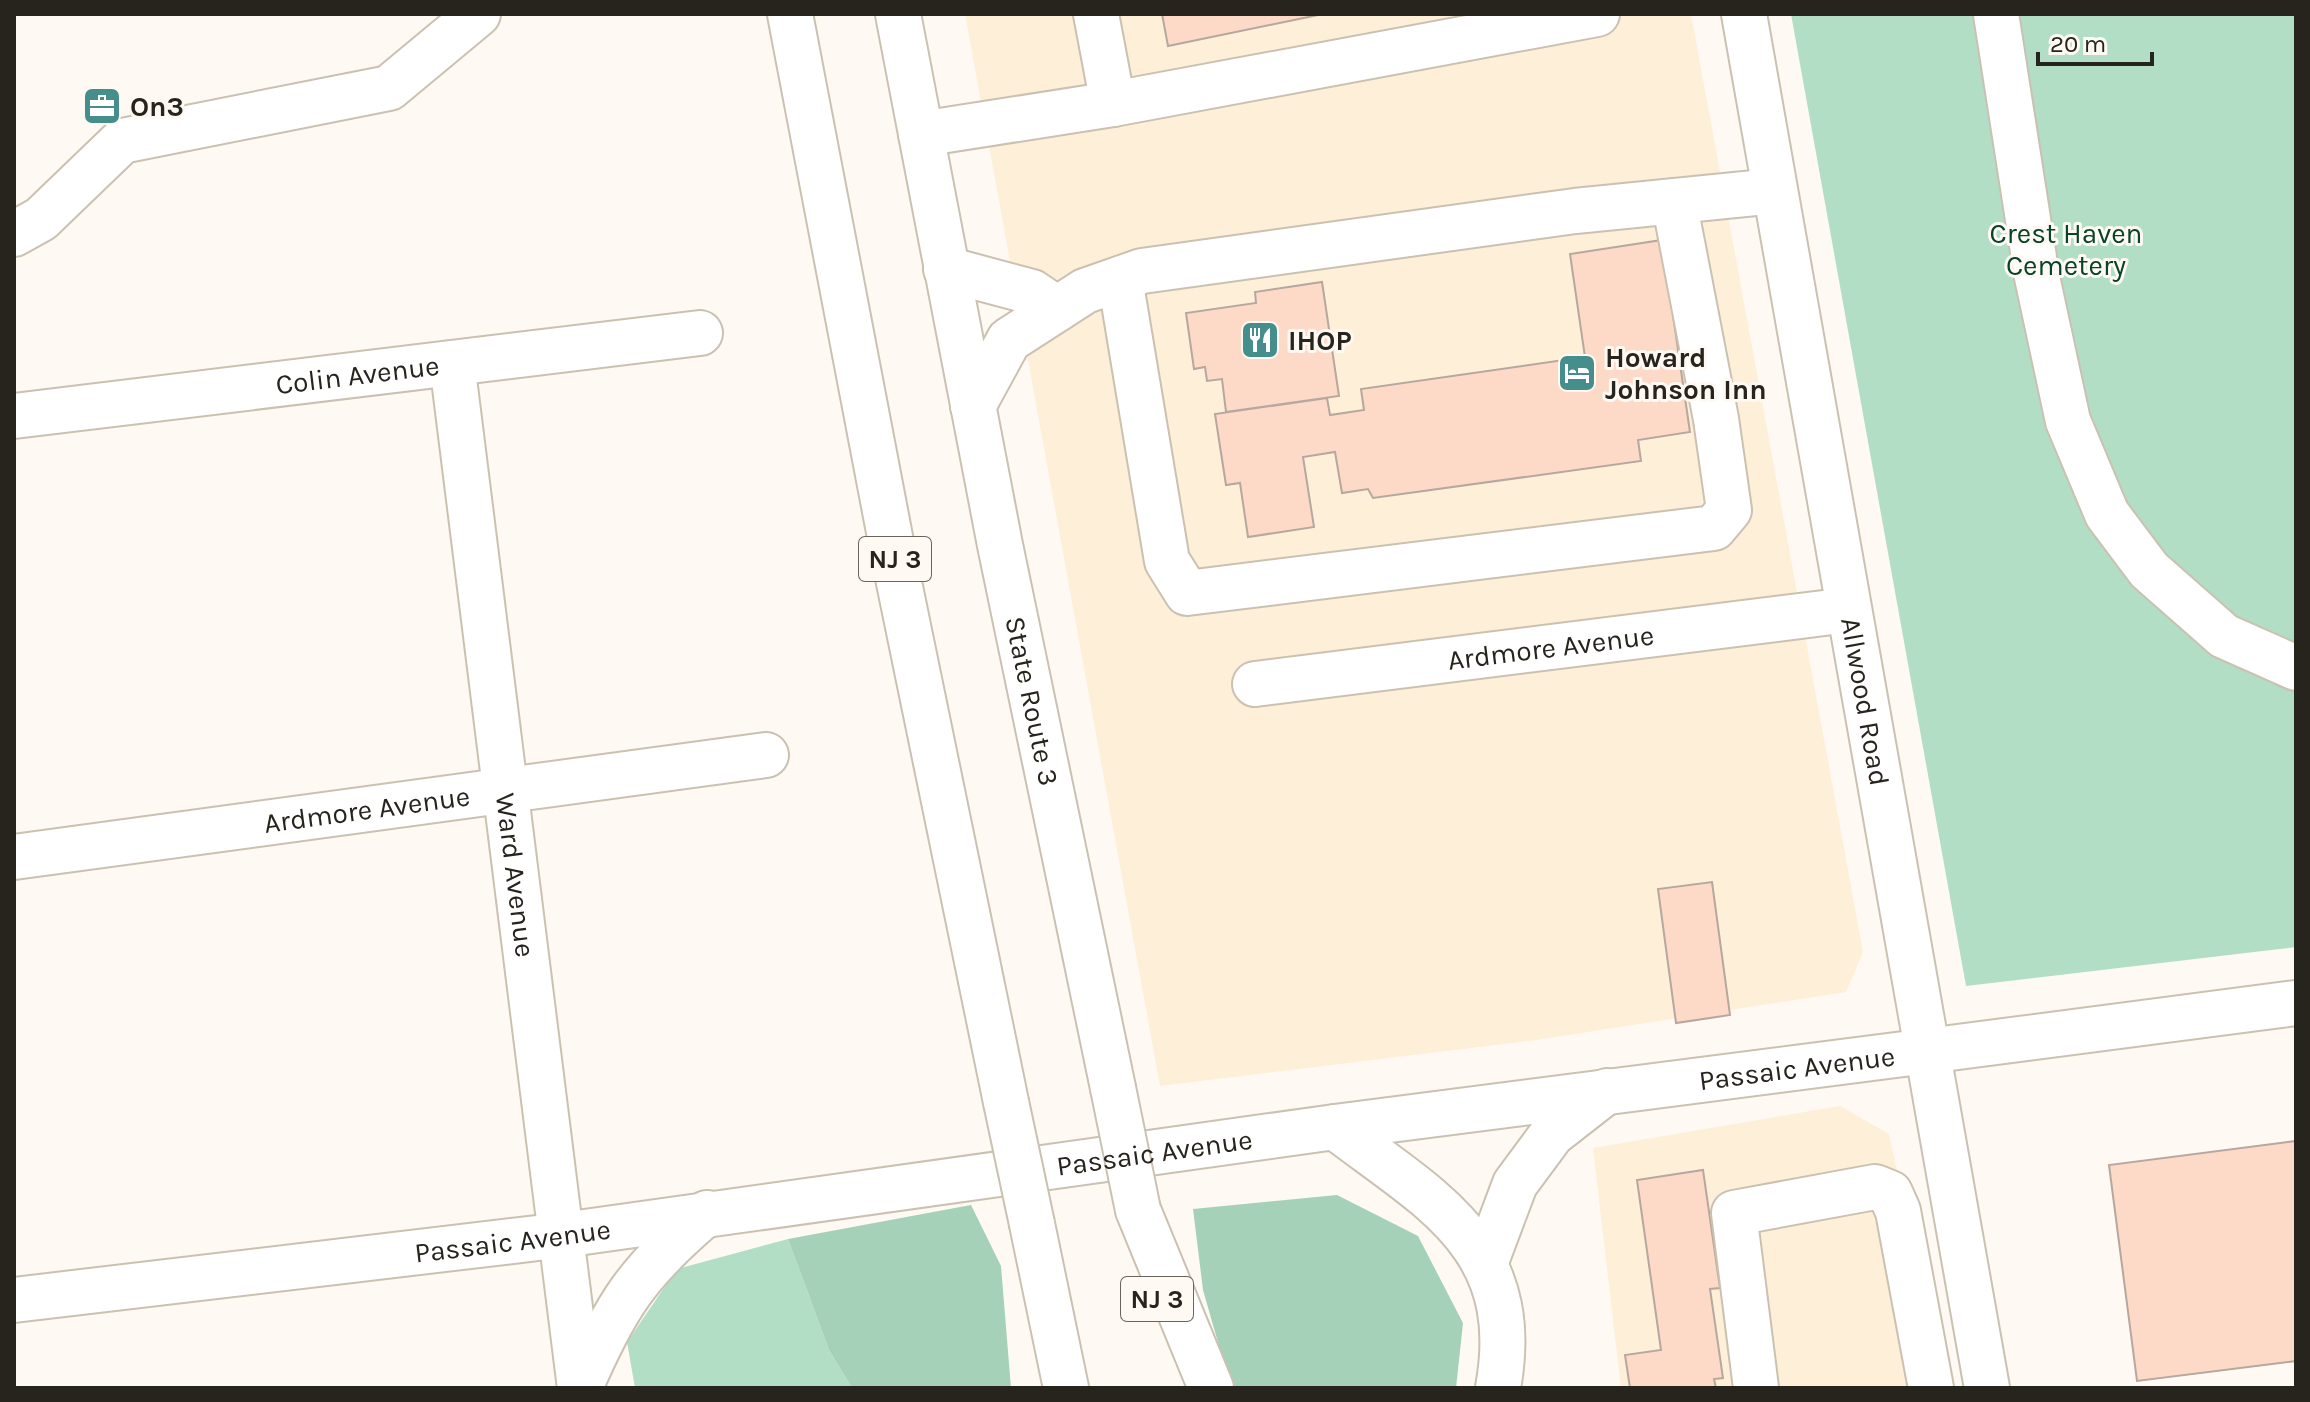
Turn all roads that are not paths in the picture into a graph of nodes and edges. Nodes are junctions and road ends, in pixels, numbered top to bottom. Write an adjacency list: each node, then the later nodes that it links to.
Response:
1 (478, 14): 12 (main road)
2 (790, 14): 32 (main road, NJ 3, bridge)
3 (898, 14): 9 (main road, State Route 3 / NJ 3)
4 (1096, 14): 8 (main road)
5 (1744, 14): 10 (main road, Allwood Road)
6 (1996, 14): 21 (main road)
7 (1589, 15): 8 (main road)
8 (1113, 104): 9 (main road)
9 (921, 134): 13 (main road, State Route 3 / NJ 3)
10 (1775, 191): 11 (main road); 20 (main road, Allwood Road)
11 (1674, 201): 14 (main road); 14 (main road)
12 (14, 234)
13 (946, 269): 15 (main road); 18 (main road, State Route 3 / NJ 3)
14 (1120, 279): 15 (main road)
15 (1057, 309): 18 (main road)
16 (700, 333): 17 (main road, Colin Avenue)
17 (452, 363): 19 (main road, Colin Avenue); 24 (main road, Ward Avenue)
18 (973, 406): 30 (main road, State Route 3 / NJ 3, bridge)
19 (14, 416)
20 (1848, 610): 22 (main road, Ardmore Avenue); 27 (main road, Allwood Road)
21 (2296, 668)
22 (1255, 684)
23 (766, 755): 24 (main road, Ardmore Avenue)
24 (506, 791): 25 (main road, Ardmore Avenue); 33 (main road, Ward Avenue)
25 (14, 857)
26 (2296, 1003): 27 (main road, Passaic Avenue)
27 (1927, 1051): 28 (main road, Passaic Avenue); 44 (main road, Allwood Road)
28 (1607, 1091): 29 (main road, Passaic Avenue); 34 (main road)
29 (1335, 1127): 31 (main road, Passaic Avenue); 34 (main road)
30 (1138, 1210): 39 (main road, State Route 3 / NJ 3); 40 (main road)
31 (707, 1213): 33 (main road, Passaic Avenue); 36 (main road)
32 (1032, 1224): 37 (main road); 38 (main road, NJ 3)
33 (563, 1235): 35 (main road, Passaic Avenue); 36 (main road, Ward Avenue)
34 (1485, 1264): 41 (main road)
35 (14, 1300)
36 (580, 1388)
37 (1041, 1388)
38 (1066, 1388)
39 (1175, 1388)
40 (1211, 1388)
41 (1498, 1388)
42 (1756, 1388): 43 (main road)
43 (1931, 1388)
44 (1987, 1388)

